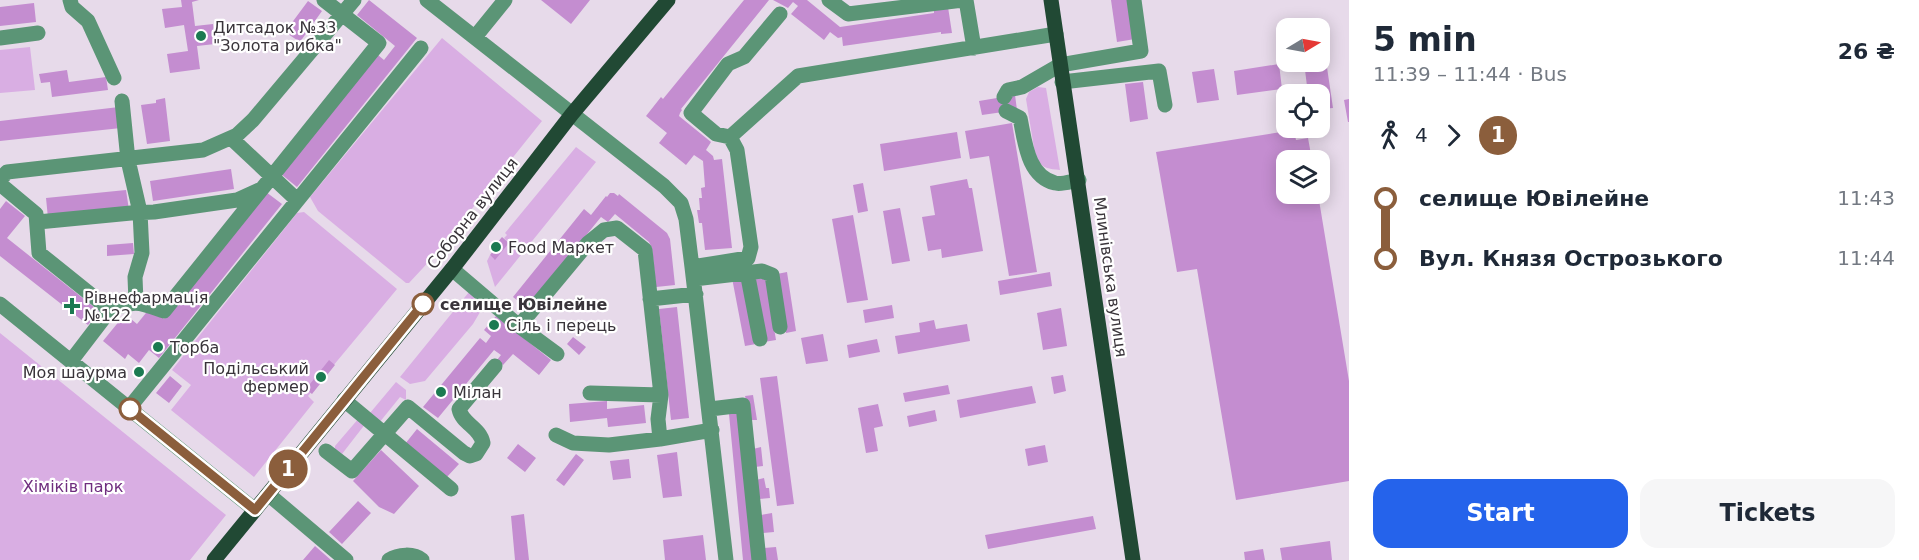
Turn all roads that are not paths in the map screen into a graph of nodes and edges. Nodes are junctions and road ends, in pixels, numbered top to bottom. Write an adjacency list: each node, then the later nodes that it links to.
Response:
1 (70, 0): 20 (street)
2 (324, 0): 11 (street)
3 (354, 0): 11 (street)
4 (428, 0): 15 (street)
5 (505, 0): 15 (street)
6 (668, 0): 24 (main road, Соборна вулиця)
7 (829, 0): 8 (street)
8 (964, 0): 18 (street)
9 (1051, 0): 14 (main road, Млинівська вулиця)
10 (1134, 0): 19 (street)
11 (342, 14): 26 (street); 28 (street)
12 (780, 14): 25 (street)
13 (38, 33): 16 (street)
14 (1056, 34): 18 (street); 19 (main road, Млинівська вулиця)
15 (475, 37): 24 (street)
16 (0, 38)
17 (420, 48): 32 (street)
18 (974, 48): 25 (street)
19 (1060, 65): 21 (main road, Млинівська вулиця); 29 (street)
20 (114, 78)
21 (1062, 82): 23 (street); 29 (main road, Млинівська вулиця)
22 (122, 101): 27 (street)
23 (1165, 105)
24 (572, 114): 35 (main road, Соборна вулиця); 37 (street)
25 (730, 137): 37 (street)
26 (231, 138): 27 (street); 28 (street)
27 (128, 160): 30 (street); 33 (street)
28 (272, 176): 31 (street); 32 (street)
29 (1079, 180): 67 (main road, Млинівська вулиця)
30 (0, 182): 34 (street)
31 (262, 189): 33 (street); 39 (street)
32 (297, 200): 51 (street)
33 (140, 212): 34 (street); 39 (street)
34 (38, 222): 41 (street)
35 (452, 269): 42 (street); 50 (main road, Соборна вулиця)
36 (747, 272): 37 (street); 43 (street); 44 (street)
37 (694, 280): 38 (street); 52 (street)
38 (650, 299): 42 (street); 49 (street)
39 (136, 302): 41 (street)
40 (0, 304): 46 (street)
41 (110, 310): 46 (street)
42 (519, 326): 45 (street)
43 (780, 327)
44 (760, 339)
45 (557, 354)
46 (71, 361): 51 (street)
47 (495, 366): 54 (street)
48 (590, 393): 49 (street)
49 (661, 395): 56 (street)
50 (344, 400): 54 (street); 59 (main road, Соборна вулиця)
51 (129, 408): 60 (street)
52 (710, 409): 53 (street); 66 (street)
53 (712, 430): 56 (street); 65 (street)
54 (385, 434): 57 (street); 58 (street)
55 (556, 435): 56 (street)
56 (660, 439)
57 (326, 451)
58 (451, 489)
59 (268, 494): 60 (main road, Соборна вулиця); 62 (street)
60 (255, 510): 61 (main road, Соборна вулиця)
61 (214, 560)
62 (346, 560)
63 (389, 560): 64 (street)
64 (422, 560)
65 (726, 560)
66 (759, 560)
67 (1133, 560)

